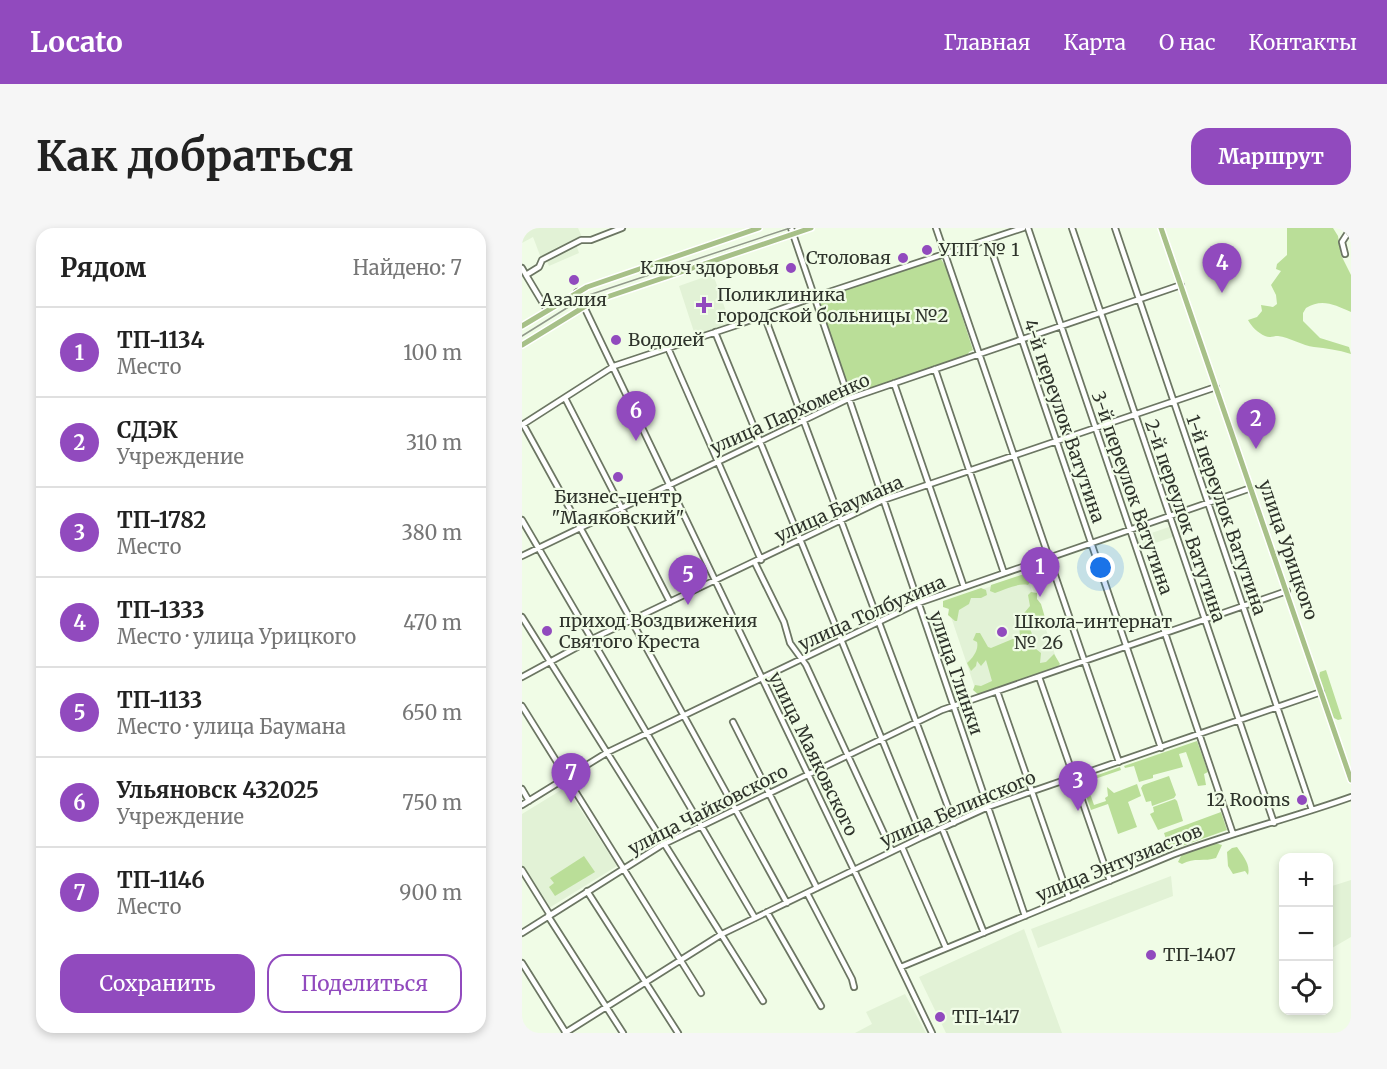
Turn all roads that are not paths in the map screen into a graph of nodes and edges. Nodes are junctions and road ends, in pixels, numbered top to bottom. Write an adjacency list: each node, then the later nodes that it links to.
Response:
1 (622, 228): 16 (street)
2 (759, 228): 18 (main road)
3 (811, 228): 11 (main road)
4 (936, 228): 13 (street)
5 (1023, 228): 12 (street)
6 (1028, 228): 26 (street, 3-й переулок Ватутина)
7 (1072, 228): 23 (street, 2-й переулок Ватутина)
8 (1114, 228): 20 (street, 1-й переулок Ватутина)
9 (1161, 228): 17 (main road, улица Урицкого)
10 (1351, 228): 14 (street)
11 (792, 231): 19 (street, улица Глинки); 21 (main road)
12 (988, 240): 13 (street); 28 (street, 4-й переулок Ватутина)
13 (945, 254): 19 (street); 31 (street)
14 (1346, 254)
15 (522, 268): 16 (street)
16 (526, 275): 22 (street)
17 (1181, 285): 20 (street, улица Пархоменко); 35 (main road, улица Урицкого)
18 (577, 292): 21 (street, улица Маяковского); 22 (main road)
19 (814, 297): 24 (street); 37 (street, улица Глинки)
20 (1139, 300): 23 (street, улица Пархоменко); 38 (street, 1-й переулок Ватутина)
21 (584, 305): 29 (main road); 32 (street, улица Маяковского)
22 (547, 310): 25 (main road)
23 (1100, 313): 26 (street, улица Пархоменко); 39 (street, 2-й переулок Ватутина)
24 (764, 315): 27 (street); 40 (street)
25 (522, 326)
26 (1061, 326): 28 (street, улица Пархоменко); 42 (street, 3-й переулок Ватутина)
27 (716, 332): 30 (street); 43 (street)
28 (1023, 339): 31 (street, улица Пархоменко); 44 (street, 4-й переулок Ватутина)
29 (522, 345)
30 (668, 348): 32 (street); 46 (street)
31 (979, 354): 33 (street, улица Пархоменко); 45 (street)
32 (614, 366): 36 (street); 48 (street, улица Маяковского)
33 (935, 369): 34 (street, улица Пархоменко); 47 (street)
34 (894, 383): 37 (street, улица Пархоменко); 49 (street)
35 (1216, 387): 38 (street, улица Баумана); 50 (main road, улица Урицкого)
36 (565, 398): 41 (street); 53 (street)
37 (848, 399): 40 (street, улица Пархоменко); 51 (street, улица Глинки)
38 (1174, 401): 39 (street, улица Баумана); 52 (street, 1-й переулок Ватутина)
39 (1134, 415): 42 (street, улица Баумана); 54 (street, 2-й переулок Ватутина)
40 (802, 420): 43 (street, улица Пархоменко); 56 (street)
41 (523, 424): 57 (street)
42 (1096, 428): 44 (street, улица Баумана); 58 (street, 3-й переулок Ватутина)
43 (760, 441): 46 (street, улица Пархоменко); 59 (street)
44 (1057, 441): 45 (street, улица Баумана); 60 (street, 4-й переулок Ватутина)
45 (1013, 456): 47 (street, улица Баумана); 63 (street)
46 (717, 461): 48 (street, улица Пархоменко); 64 (street)
47 (969, 471): 49 (street, улица Баумана); 66 (street)
48 (669, 484): 53 (street, улица Пархоменко); 67 (street, улица Маяковского)
49 (928, 485): 51 (street, улица Баумана); 68 (street)
50 (1251, 488): 52 (street, улица Толбухина); 69 (main road, улица Урицкого)
51 (884, 500): 56 (street, улица Баумана); 71 (street, улица Глинки)
52 (1209, 503): 54 (street, улица Толбухина); 72 (street, 1-й переулок Ватутина)
53 (623, 507): 57 (street, улица Пархоменко); 70 (street)
54 (1169, 517): 58 (street, улица Толбухина); 75 (street, 2-й переулок Ватутина)
55 (522, 520): 61 (street)
56 (841, 520): 59 (street, улица Баумана); 76 (street)
57 (580, 528): 61 (street, улица Пархоменко); 74 (street)
58 (1130, 530): 60 (street, улица Толбухина); 77 (street, 3-й переулок Ватутина)
59 (801, 539): 64 (street, улица Баумана); 79 (street)
60 (1092, 543): 63 (street, улица Толбухина); 80 (street, 4-й переулок Ватутина)
61 (538, 548): 62 (street, улица Пархоменко); 78 (street)
62 (522, 556)
63 (1048, 558): 66 (street, улица Толбухина); 83 (street)
64 (761, 560): 65 (street, улица Баумана)
65 (755, 563): 67 (street, улица Баумана); 81 (street)
66 (1004, 573): 68 (street, улица Толбухина)
67 (715, 580): 70 (street, улица Баумана); 86 (street, улица Маяковского)
68 (964, 587): 71 (street, улица Толбухина)
69 (1287, 591): 72 (street, улица Чайковского); 88 (main road, улица Урицкого)
70 (670, 602): 74 (street, улица Баумана)
71 (918, 603): 76 (street, улица Толбухина); 90 (street, улица Глинки)
72 (1243, 607): 75 (street, улица Чайковского); 91 (street, 1-й переулок Ватутина)
73 (522, 617): 82 (street)
74 (631, 620): 78 (street, улица Баумана); 92 (street)
75 (1205, 620): 77 (street, улица Чайковского); 93 (street, 2-й переулок Ватутина)
76 (879, 622): 79 (street, улица Толбухина); 95 (street)
77 (1166, 633): 80 (street, улица Чайковского); 97 (street, 3-й переулок Ватутина)
78 (592, 639): 82 (street, улица Баумана); 96 (street)
79 (841, 640): 81 (street, улица Толбухина); 98 (street)
80 (1126, 646): 83 (street, улица Чайковского); 99 (street, 4-й переулок Ватутина)
81 (802, 658): 86 (street, улица Толбухина); 101 (street)
82 (550, 661): 85 (street, улица Баумана); 100 (street)
83 (1084, 661): 84 (street, улица Чайковского); 102 (street)
84 (1039, 676): 87 (street, улица Чайковского); 104 (street)
85 (522, 677)
86 (762, 678): 92 (street, улица Толбухина); 103 (street, улица Маяковского)
87 (997, 691): 90 (street, улица Чайковского); 108 (street)
88 (1321, 693): 91 (street, улица Белинского); 106 (main road, улица Урицкого)
89 (522, 706): 105 (street)
90 (953, 706): 95 (street, улица Чайковского); 113 (street, улица Глинки)
91 (1278, 707): 93 (street, улица Белинского); 114 (street, 1-й переулок Ватутина)
92 (683, 715): 96 (street, улица Толбухина); 115 (street)
93 (1239, 721): 97 (street, улица Белинского); 117 (street, 2-й переулок Ватутина)
94 (732, 722): 109 (street)
95 (916, 723): 98 (street, улица Чайковского); 116 (street)
96 (647, 733): 100 (street, улица Толбухина); 118 (street)
97 (1199, 734): 99 (street, улица Белинского); 120 (street, 3-й переулок Ватутина)
98 (882, 739): 101 (street, улица Чайковского); 121 (street)
99 (1161, 748): 102 (street, улица Белинского)
100 (608, 752): 105 (street, улица Толбухина); 122 (street)
101 (848, 755): 103 (street, улица Чайковского); 124 (street)
102 (1119, 762): 104 (street, улица Белинского)
103 (809, 775): 109 (street, улица Чайковского); 127 (street, улица Маяковского)
104 (1074, 777): 108 (street, улица Белинского); 128 (street)
105 (566, 778): 111 (street, улица Толбухина); 125 (street)
106 (1351, 780)
107 (522, 789): 111 (street)
108 (1033, 791): 113 (street, улица Белинского); 132 (street)
109 (770, 794): 115 (street, улица Чайковского); 129 (street)
110 (1351, 797): 114 (street, улица Энтузиастов)
111 (529, 801): 112 (street, улица Толбухина)
112 (522, 805)
113 (988, 807): 116 (street, улица Белинского); 136 (street, улица Глинки)
114 (1312, 810): 117 (street, улица Энтузиастов)
115 (736, 811): 118 (street, улица Чайковского); 133 (street)
116 (954, 823): 119 (street, улица Белинского)
117 (1274, 823): 120 (street, улица Энтузиастов)
118 (703, 827): 122 (street, улица Чайковского); 137 (street)
119 (942, 828): 121 (street, улица Белинского); 139 (street)
120 (1233, 834): 128 (street, улица Энтузиастов)
121 (922, 837): 123 (street, улица Белинского)
122 (666, 844): 125 (street, улица Чайковского); 140 (street)
123 (902, 847): 124 (street, улица Белинского); 141 (street)
124 (892, 851): 127 (street, улица Белинского)
125 (624, 868): 130 (street, улица Чайковского); 142 (street)
126 (522, 870): 135 (street)
127 (854, 870): 129 (street, улица Белинского); 144 (street, улица Маяковского)
128 (1110, 881): 132 (street, улица Энтузиастов)
129 (817, 888): 131 (street, улица Белинского)
130 (587, 891): 135 (street, улица Чайковского); 145 (street)
131 (807, 892): 133 (street, улица Белинского); 146 (street)
132 (1069, 898): 136 (street, улица Энтузиастов)
133 (787, 903): 134 (street, улица Белинского)
134 (767, 912): 137 (street, улица Белинского); 149 (street)
135 (549, 915): 138 (street, улица Чайковского); 150 (street)
136 (1025, 916): 139 (street, улица Энтузиастов)
137 (755, 918): 140 (street, улица Белинского)
138 (522, 933)
139 (984, 933): 141 (street, улица Энтузиастов)
140 (722, 934): 142 (street, улица Белинского); 148 (street)
141 (946, 948): 144 (street, улица Энтузиастов)
142 (681, 959): 145 (street, улица Белинского); 147 (street)
143 (522, 963): 151 (street)
144 (901, 967): 154 (street, улица Маяковского)
145 (644, 982): 150 (street, улица Белинского); 153 (street)
146 (854, 987)
147 (701, 993)
148 (763, 1001)
149 (821, 1006)
150 (606, 1007): 151 (street, улица Белинского); 152 (street)
151 (566, 1033)
152 (623, 1033)
153 (678, 1033)
154 (932, 1033)

